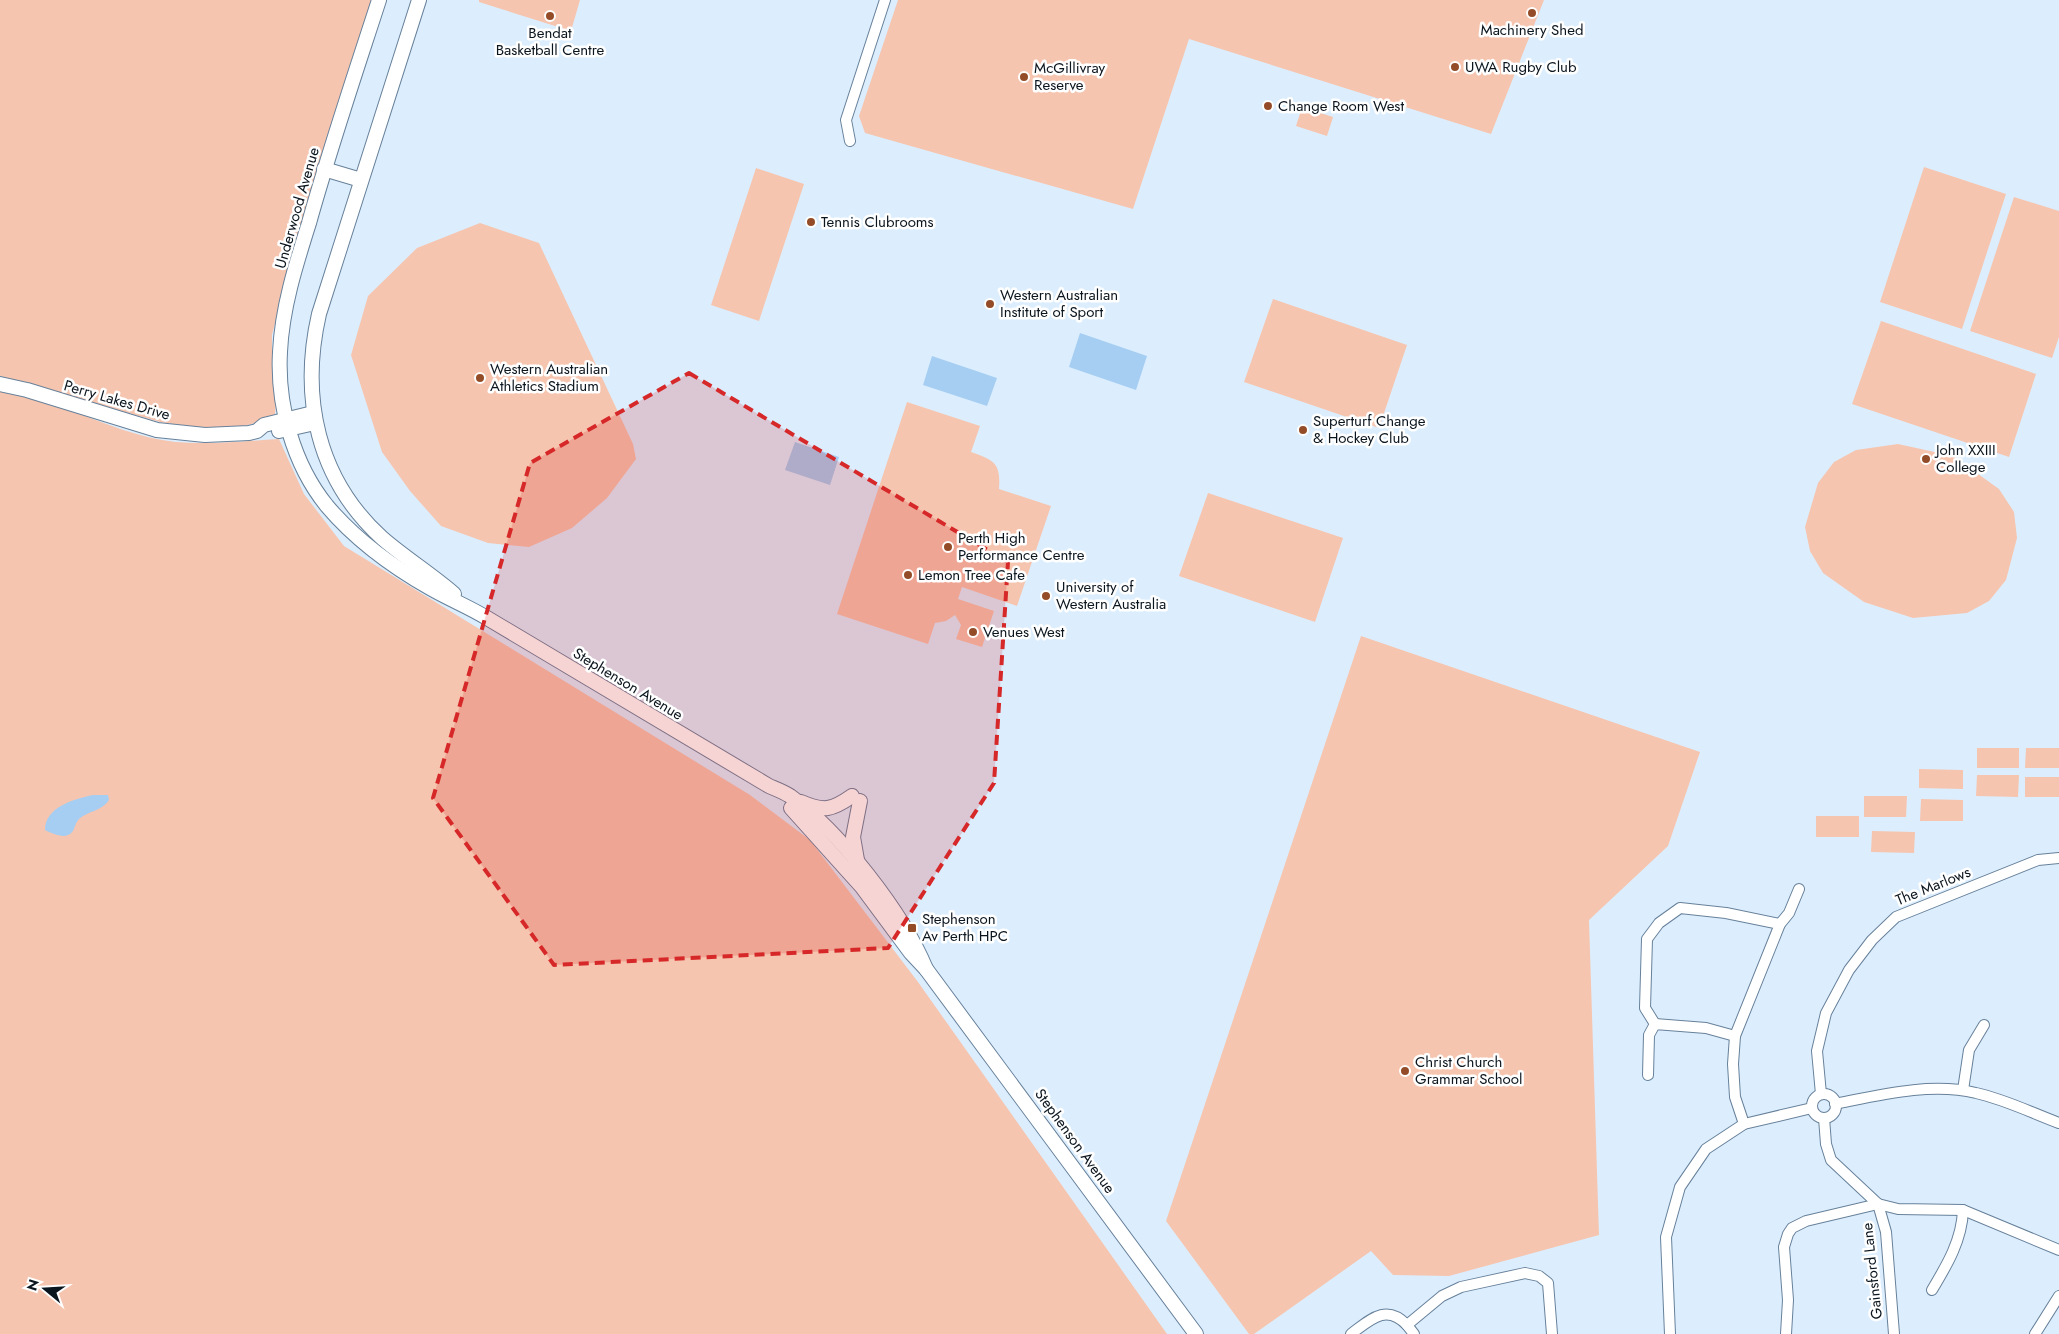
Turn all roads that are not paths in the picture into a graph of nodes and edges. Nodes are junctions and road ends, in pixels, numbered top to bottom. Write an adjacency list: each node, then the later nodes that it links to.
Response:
1 (379, 0): 5 (main road, Underwood Avenue)
2 (419, 0): 6 (main road)
3 (885, 0): 4 (street)
4 (850, 141)
5 (324, 169): 6 (main road); 9 (main road, Underwood Avenue)
6 (361, 180): 8 (main road)
7 (0, 384): 9 (main road, Perry Lakes Drive)
8 (314, 418): 9 (main road, Perry Lakes Drive); 10 (main road, Stephenson Avenue)
9 (287, 424): 10 (main road, Stephenson Avenue)
10 (470, 608): 11 (main road, Stephenson Avenue)
11 (769, 786): 12 (main road, Stephenson Avenue); 17 (main road, Stephenson Avenue)
12 (790, 796): 14 (main road, Stephenson Avenue); 14 (main road)
13 (2059, 858): 23 (street, The Marlows)
14 (858, 863): 17 (main road, Stephenson Avenue)
15 (1799, 889): 16 (street)
16 (1780, 924): 18 (street); 20 (street)
17 (926, 969): 35 (main road, Stephenson Avenue)
18 (1655, 1024): 20 (street); 21 (street)
19 (1984, 1025): 22 (street)
20 (1735, 1036): 28 (street)
21 (1648, 1075)
22 (1962, 1090): 24 (street); 27 (street)
23 (1821, 1094): 24 (street); 25 (street)
24 (1836, 1104): 26 (street)
25 (1812, 1108): 26 (street); 28 (street)
26 (1824, 1118): 29 (street)
27 (2059, 1123)
28 (1744, 1124): 39 (street)
29 (1878, 1204): 30 (street); 40 (street); 41 (street, Gainsford Lane)
30 (1963, 1210): 31 (street); 32 (street)
31 (2059, 1250)
32 (1932, 1290)
33 (2059, 1296): 42 (street)
34 (1407, 1325): 36 (street); 37 (street); 38 (street)
35 (1196, 1334)
36 (1351, 1334)
37 (1414, 1334)
38 (1552, 1334)
39 (1670, 1334)
40 (1786, 1334)
41 (1894, 1334)
42 (2035, 1334)

